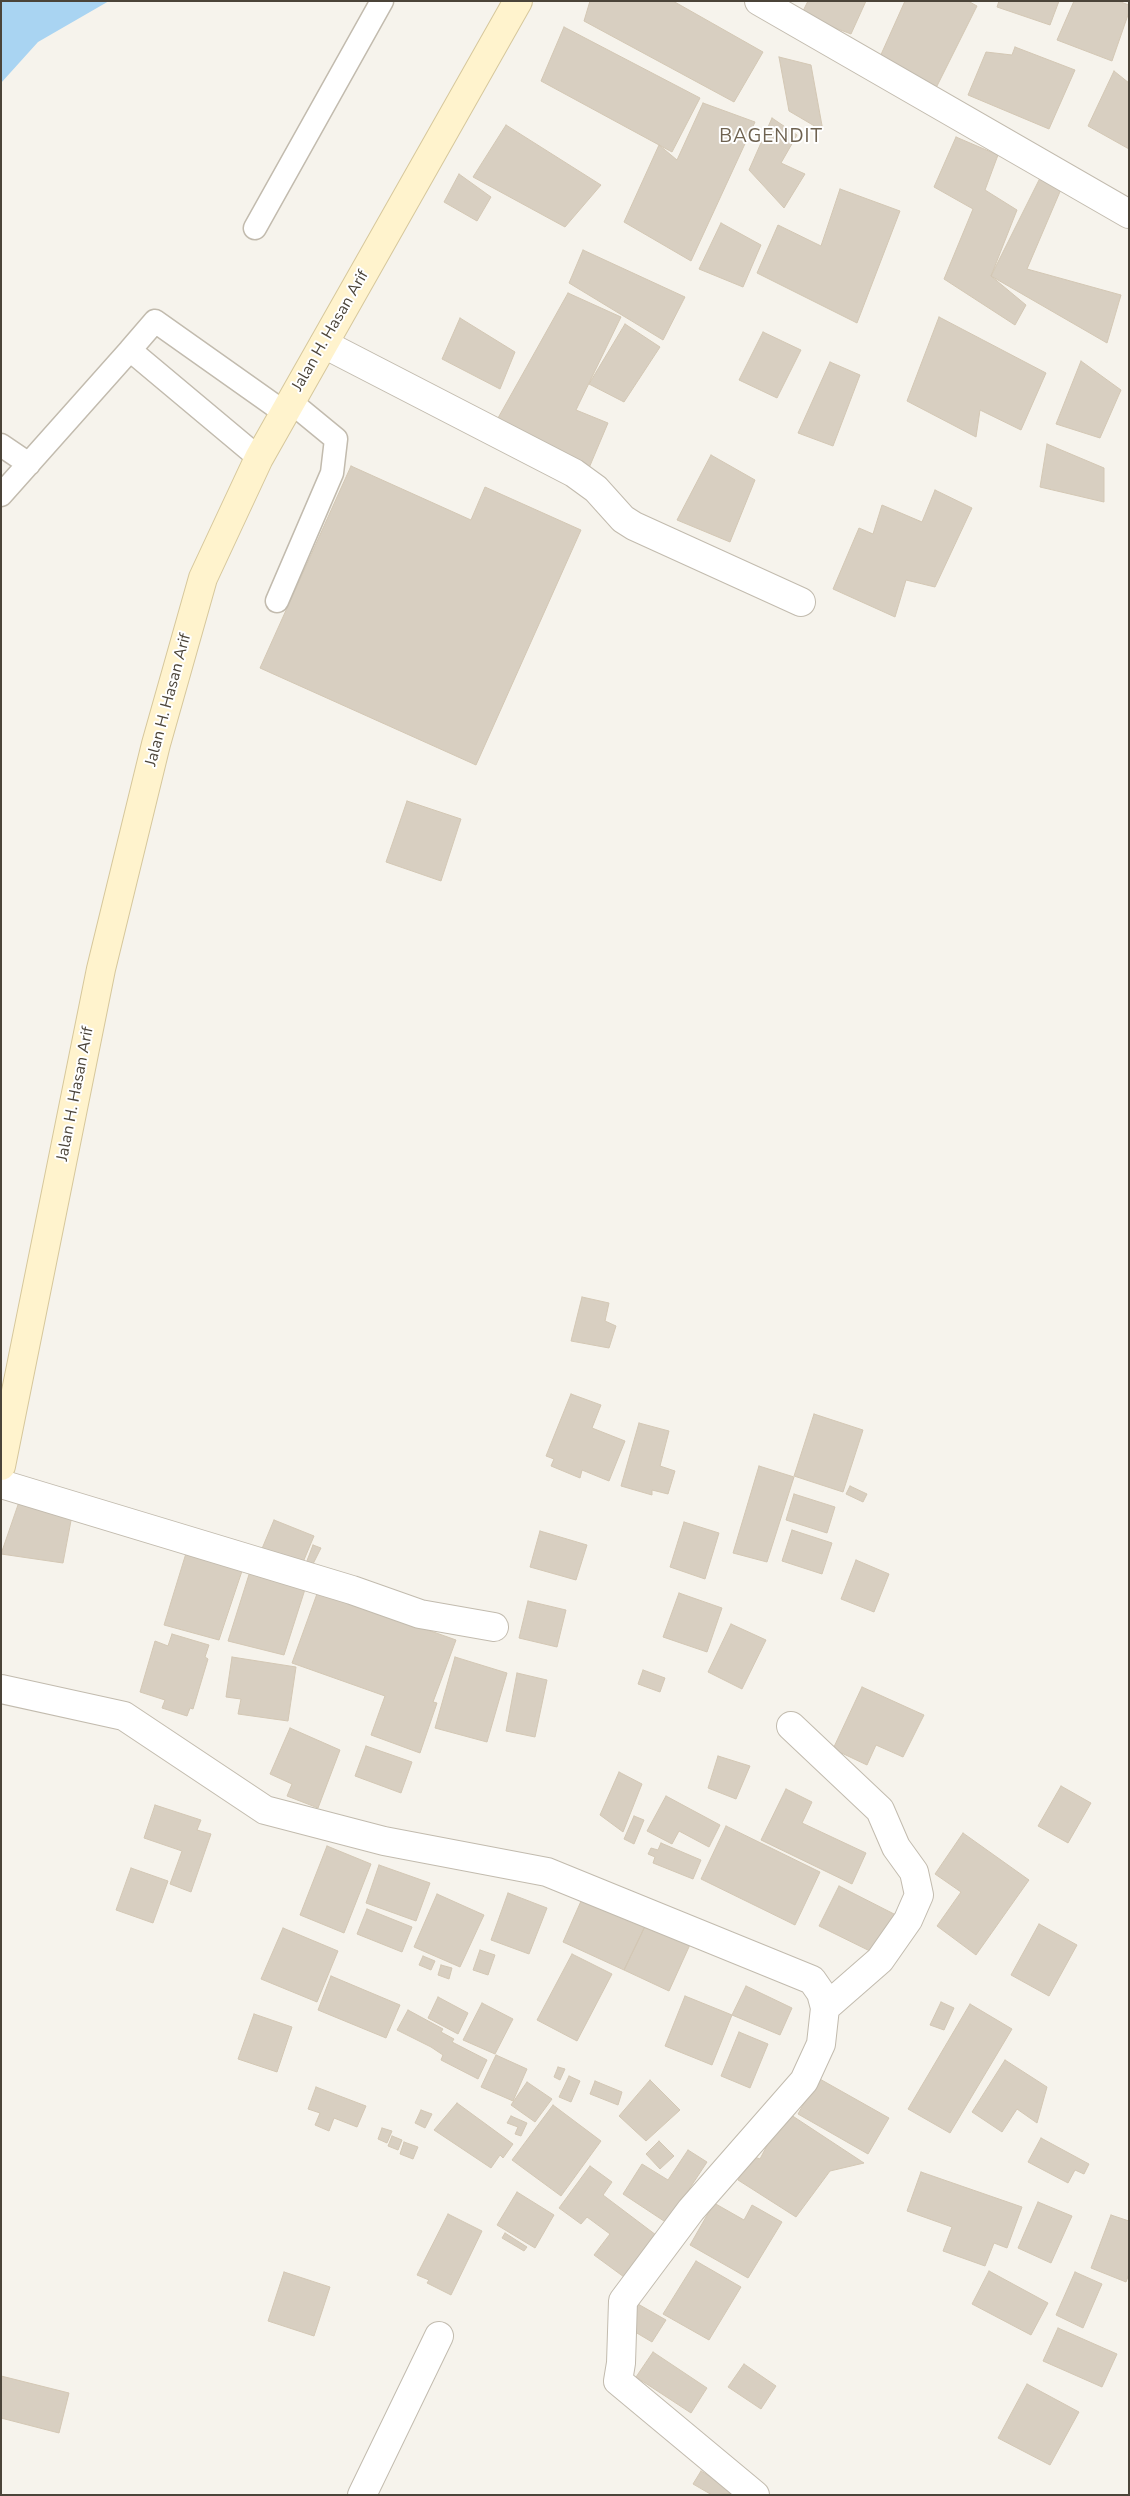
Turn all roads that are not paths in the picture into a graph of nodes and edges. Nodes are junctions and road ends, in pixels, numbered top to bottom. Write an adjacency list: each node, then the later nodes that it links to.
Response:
1 (382, 1): 5 (lane)
2 (518, 1): 6 (main road, Jalan H. Hasan Arif)
3 (759, 1): 4 (street)
4 (1129, 214)
5 (255, 228)
6 (324, 344): 8 (main road, Jalan H. Hasan Arif); 14 (street)
7 (130, 350): 8 (lane); 10 (lane); 11 (lane)
8 (288, 407): 10 (main road, Jalan H. Hasan Arif); 13 (lane)
9 (1, 444): 11 (lane)
10 (259, 458): 15 (main road, Jalan H. Hasan Arif)
11 (29, 464): 12 (lane)
12 (1, 495)
13 (277, 601)
14 (800, 602)
15 (1, 1466)
16 (1, 1484): 17 (street)
17 (494, 1627)
18 (1, 1689): 20 (street)
19 (791, 1726): 20 (street)
20 (825, 2008): 23 (street)
21 (438, 2336): 22 (street)
22 (362, 2495)
23 (755, 2495)

